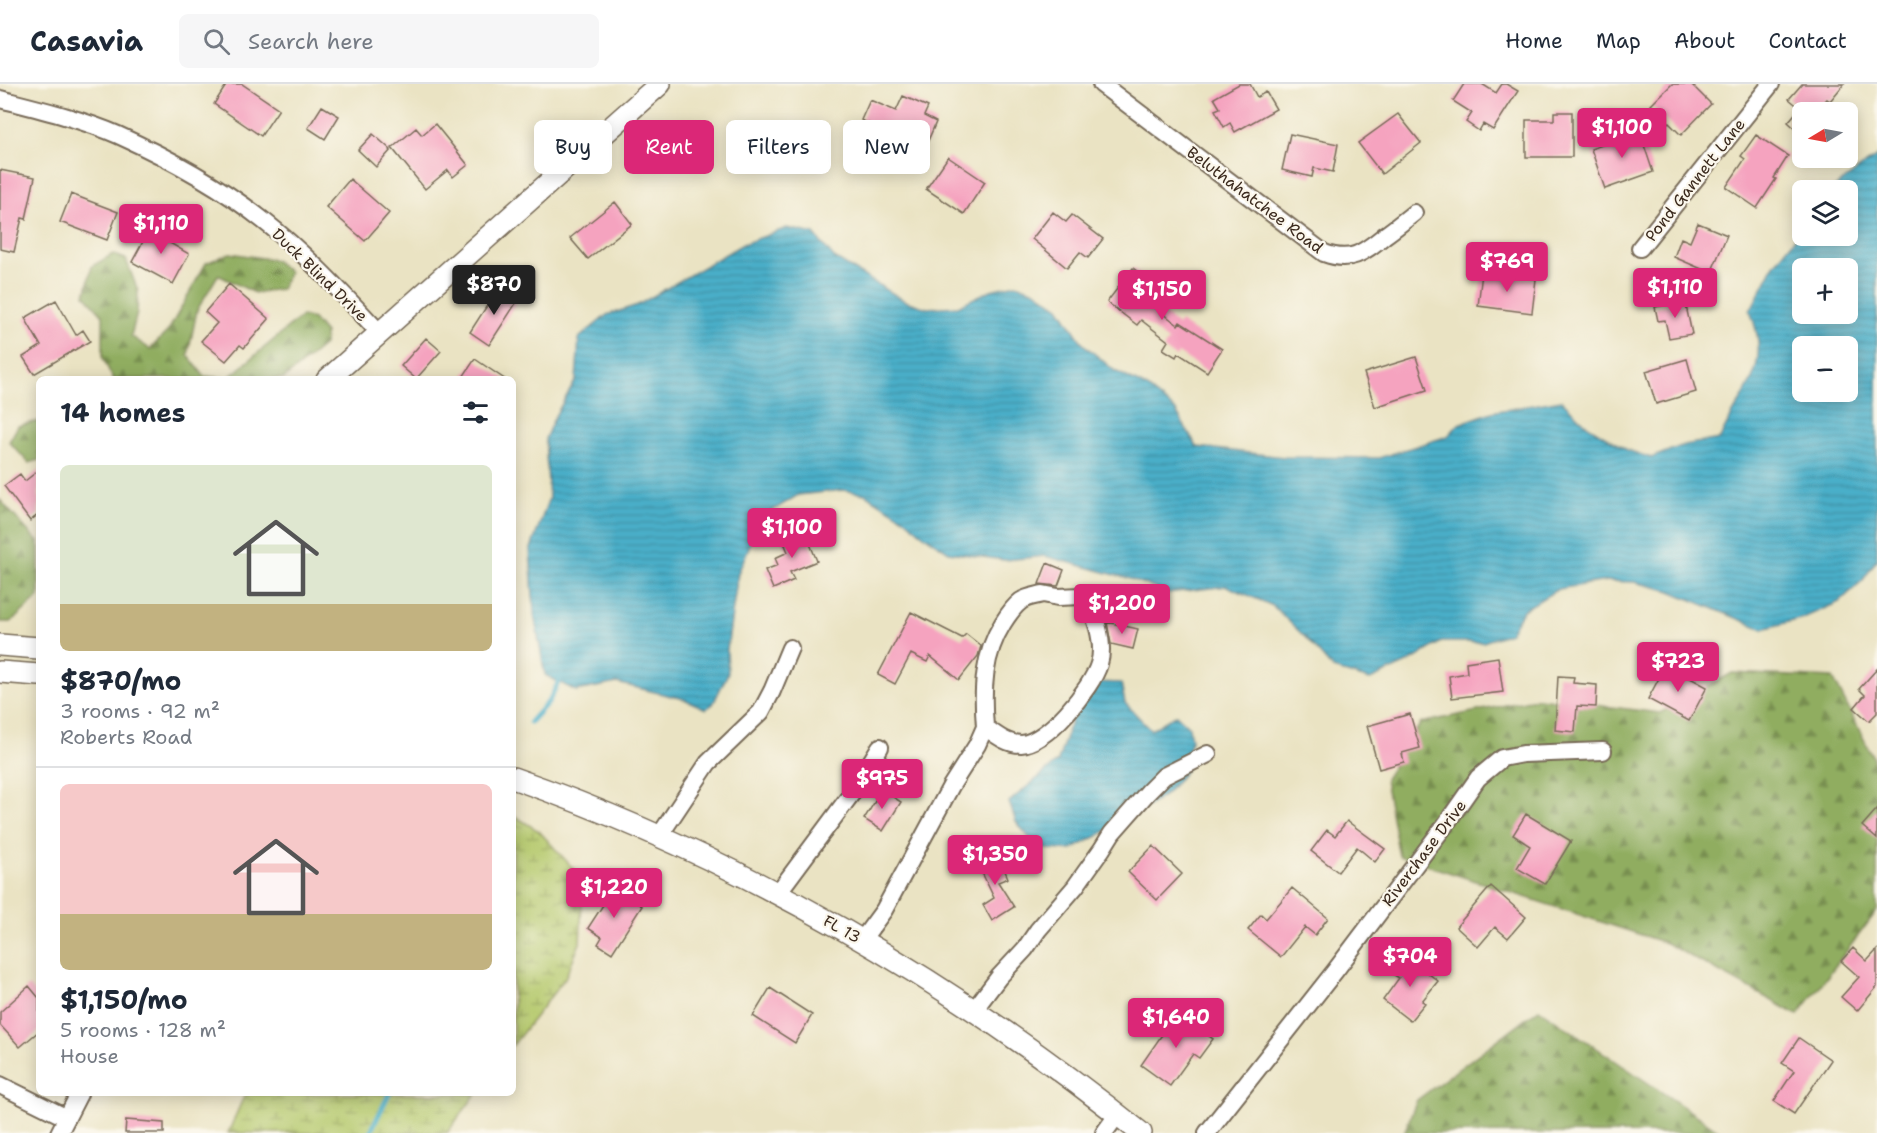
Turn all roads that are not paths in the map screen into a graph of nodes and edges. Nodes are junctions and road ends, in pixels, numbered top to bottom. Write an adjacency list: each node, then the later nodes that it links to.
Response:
1 (660, 84): 7 (main road)
2 (1101, 84): 5 (street, Beluthahatchee Road)
3 (1771, 84): 6 (street, Pond Gannett Lane)
4 (0, 99): 7 (street, Duck Blind Drive)
5 (1414, 213)
6 (1640, 248)
7 (379, 332): 8 (main road)
8 (331, 376)
9 (0, 645): 10 (main road)
10 (36, 648)
11 (790, 648): 19 (street)
12 (0, 672): 13 (main road)
13 (36, 675)
14 (985, 727): 14 (street); 21 (street)
15 (880, 747): 20 (street)
16 (1603, 751): 29 (street, Riverchase Drive)
17 (1208, 754): 22 (street)
18 (516, 779): 19 (main road, FL 13)
19 (660, 835): 20 (main road, FL 13)
20 (777, 894): 21 (main road, FL 13)
21 (862, 940): 22 (main road, FL 13)
22 (974, 1010): 25 (main road, FL 13)
23 (0, 1085): 26 (street)
24 (78, 1096): 26 (street)
25 (1118, 1114): 27 (street); 28 (main road, FL 13)
26 (63, 1126)
27 (1104, 1133)
28 (1141, 1133)
29 (1207, 1133)

